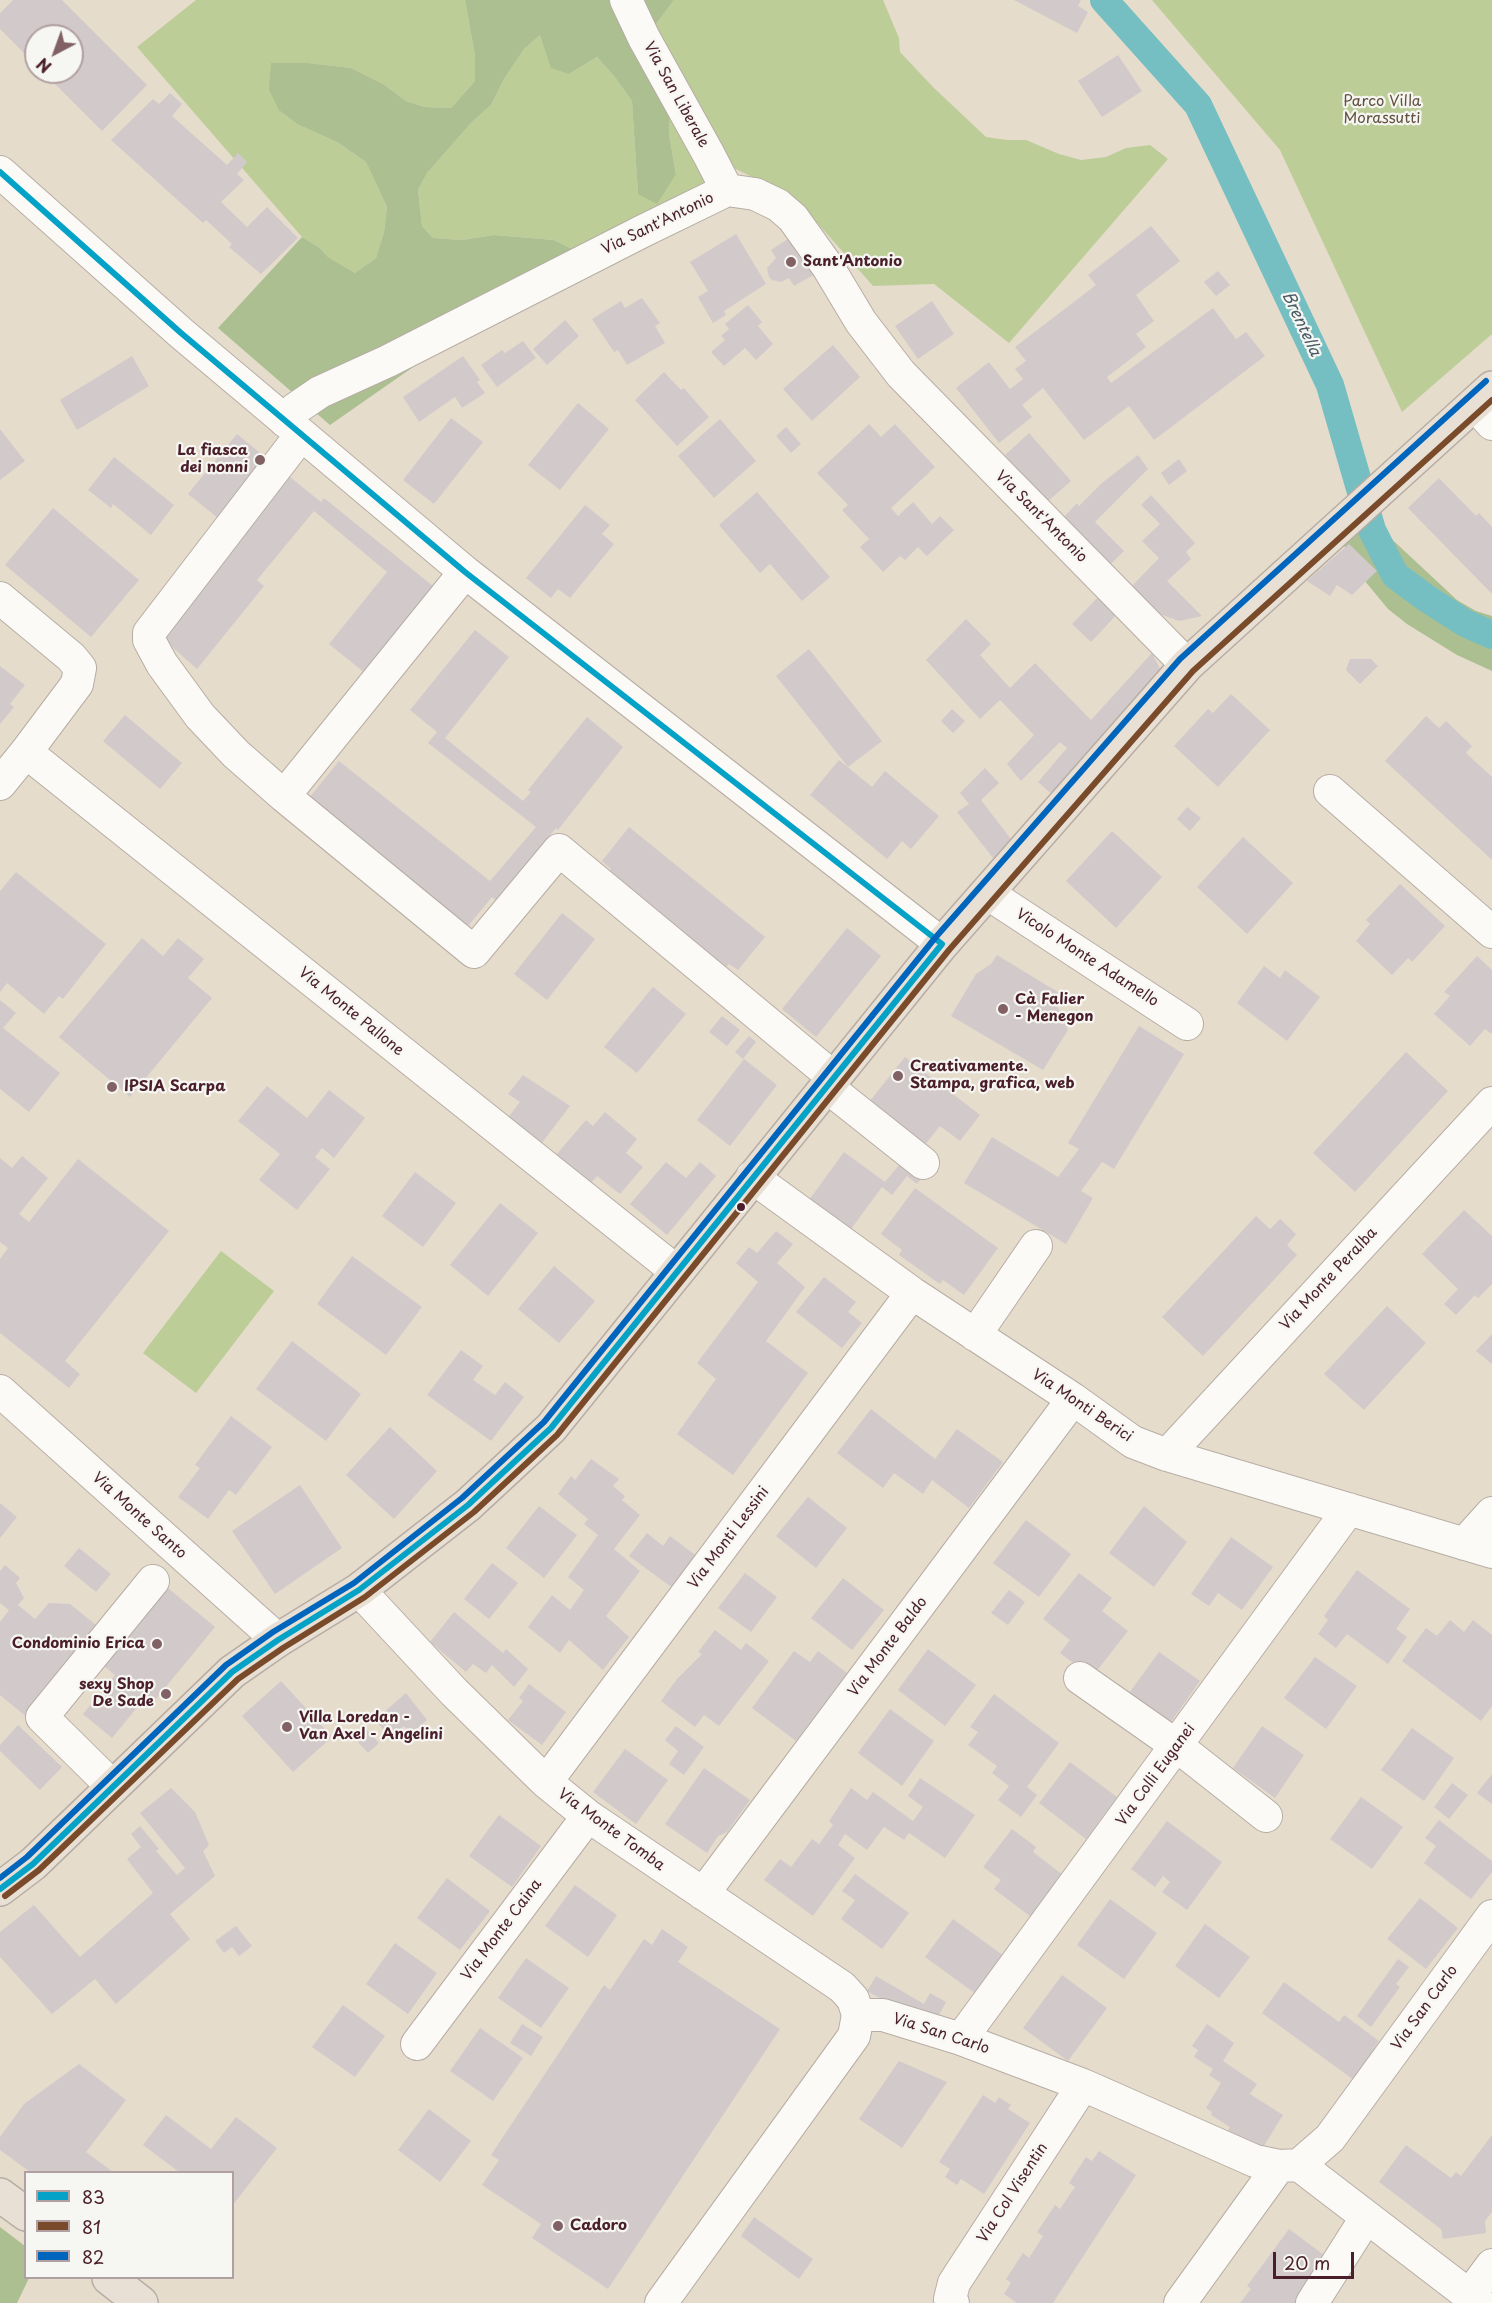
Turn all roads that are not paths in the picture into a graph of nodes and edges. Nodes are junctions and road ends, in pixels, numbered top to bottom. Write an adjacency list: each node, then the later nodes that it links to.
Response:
1 (626, 0): 3 (street, Via San Liberale)
2 (0, 172): 5 (street)
3 (727, 190): 5 (street, Via Sant'Antonio); 8 (street, Via Sant'Antonio)
4 (1486, 406): 8 (main road)
5 (293, 428): 6 (street); 12 (street, Via Sant'Antonio)
6 (465, 572): 12 (street); 15 (street)
7 (0, 598): 9 (street)
8 (1186, 665): 13 (main road)
9 (26, 753): 10 (street); 22 (street, Via Monte Pallone)
10 (0, 784)
11 (1330, 791): 14 (street)
12 (284, 796): 17 (street)
13 (987, 892): 15 (main road); 16 (street, Vicolo Monte Adamello)
14 (1492, 932)
15 (942, 944): 17 (main road)
16 (1187, 1024)
17 (830, 1081): 19 (street); 20 (main road)
18 (1492, 1103): 27 (street, Via Monte Peralba)
19 (923, 1163)
20 (752, 1177): 22 (main road); 23 (street, Via Monti Berici)
21 (1036, 1246): 24 (street)
22 (676, 1271): 32 (main road)
23 (912, 1293): 24 (street, Via Monti Berici); 36 (street, Via Monti Lessini)
24 (975, 1335): 26 (street, Via Monti Berici)
25 (0, 1391): 33 (street, Via Monte Santo)
26 (1074, 1399): 27 (street, Via Monti Berici); 41 (street, Via Monte Baldo)
27 (1167, 1455): 28 (street, Via Monti Berici)
28 (1349, 1509): 30 (street, Via Monti Berici); 35 (street, Via Colli Euganei)
29 (1492, 1513): 30 (street)
30 (1478, 1548)
31 (153, 1581): 37 (street)
32 (359, 1590): 33 (main road); 36 (street, Via Monte Tomba)
33 (278, 1640): 37 (main road)
34 (1080, 1678): 35 (street)
35 (1177, 1746): 39 (street); 44 (street, Via Colli Euganei)
36 (546, 1782): 38 (street, Via Monte Tomba)
37 (113, 1787): 40 (main road)
38 (588, 1816): 41 (street, Via Monte Tomba); 45 (street, Via Monte Caina)
39 (1266, 1816)
40 (0, 1889)
41 (703, 1894): 43 (street, Via Monte Tomba)
42 (1492, 1917): 47 (street, Via San Carlo)
43 (858, 2015): 44 (street, Via San Carlo); 53 (street)
44 (961, 2039): 46 (street, Via San Carlo)
45 (417, 2044)
46 (1083, 2085): 47 (street, Via San Carlo); 54 (street, Via Col Visentin)
47 (1289, 2166): 50 (street); 55 (street, Via San Carlo)
48 (0, 2195): 49 (main road)
49 (24, 2213)
50 (1366, 2218): 52 (street); 56 (street)
51 (1492, 2265): 52 (street)
52 (1474, 2299)
53 (661, 2303)
54 (953, 2303)
55 (1180, 2303)
56 (1312, 2303)

